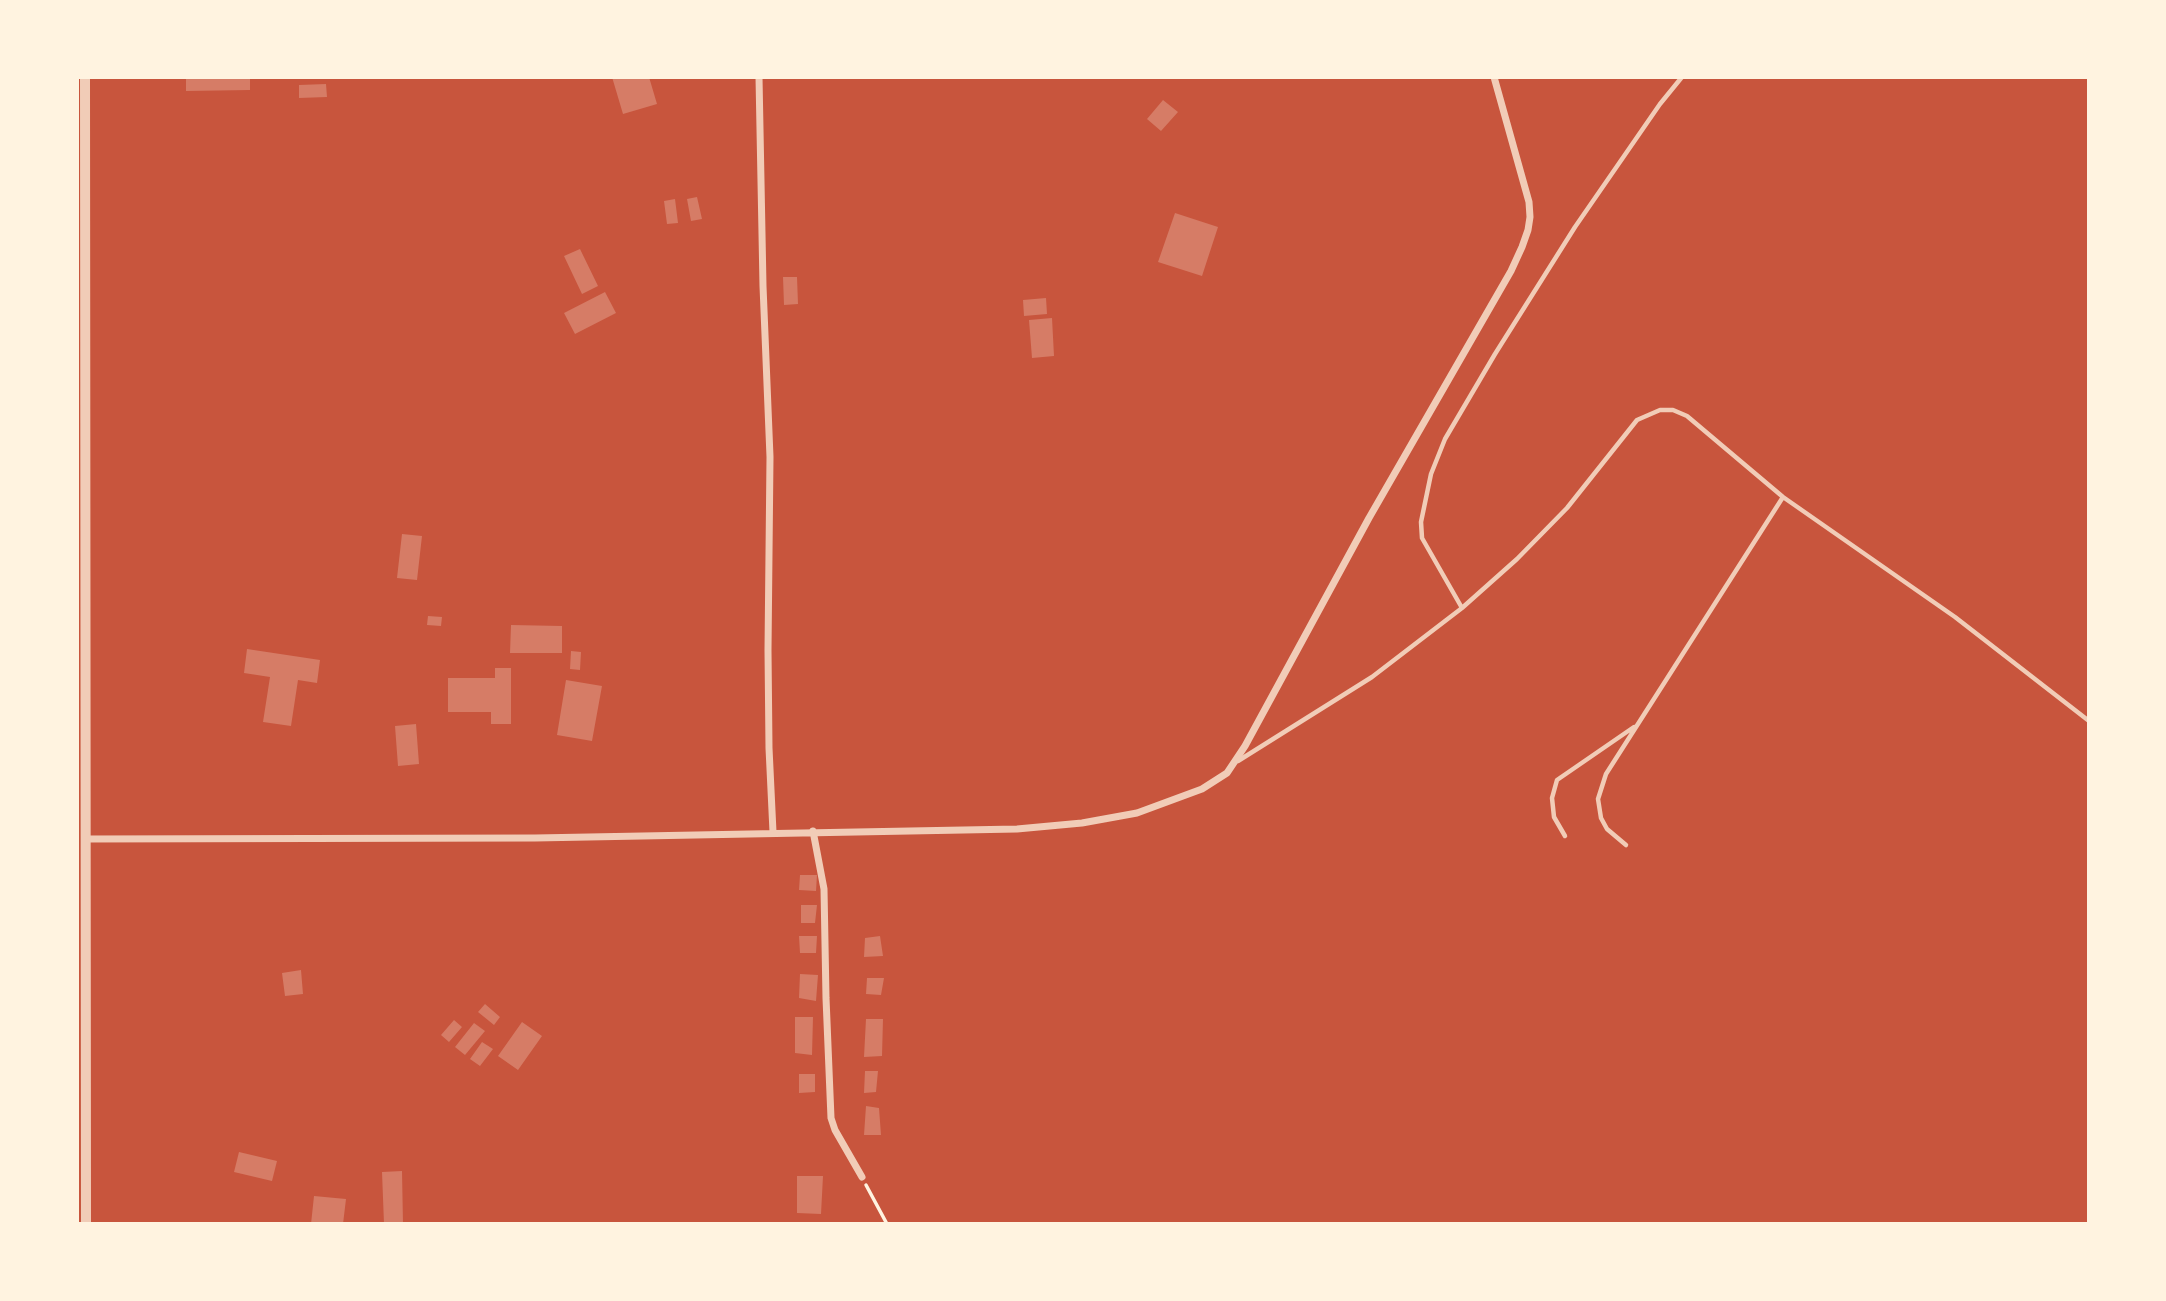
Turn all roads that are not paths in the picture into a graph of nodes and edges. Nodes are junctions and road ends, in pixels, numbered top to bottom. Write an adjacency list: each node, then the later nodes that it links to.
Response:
1 (85, 77): 5 (street)
2 (759, 77): 13 (street)
3 (1494, 77): 11 (street)
4 (1682, 77): 8 (lane)
5 (80, 170): 6 (street)
6 (81, 379): 15 (street)
7 (1783, 497): 8 (lane); 9 (lane); 10 (lane)
8 (1462, 608): 11 (lane)
9 (2089, 721)
10 (1637, 725): 14 (lane); 16 (lane)
11 (1234, 763): 12 (street)
12 (813, 831): 13 (street); 18 (street)
13 (773, 832): 15 (street)
14 (1565, 836)
15 (85, 839): 17 (street)
16 (1626, 845)
17 (81, 871): 19 (street)
18 (862, 1177)
19 (86, 1224)

